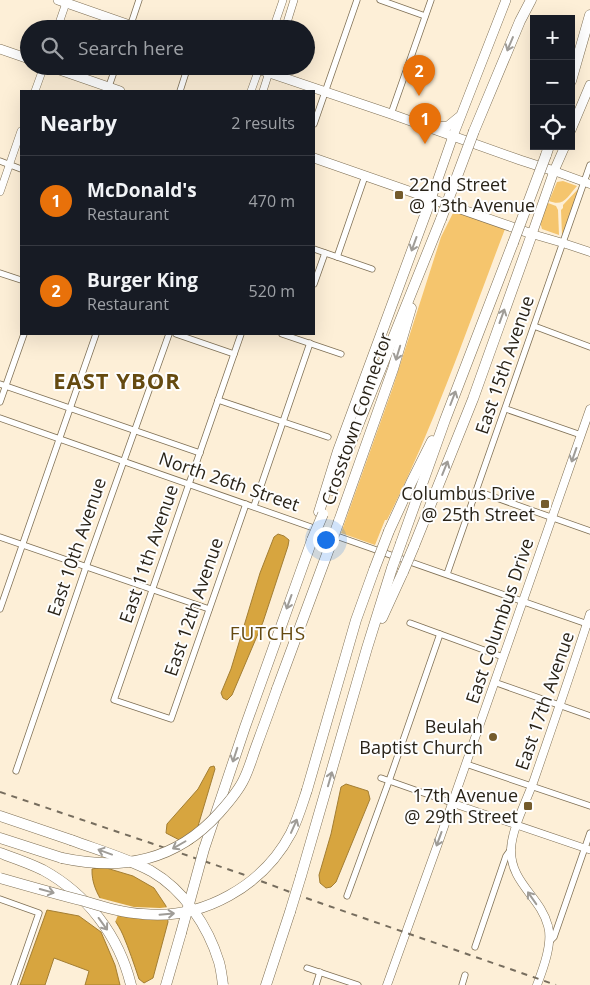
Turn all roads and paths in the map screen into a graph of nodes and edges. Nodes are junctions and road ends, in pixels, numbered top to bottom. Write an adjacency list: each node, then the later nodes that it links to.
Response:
1 (139, 0): 14 (street)
2 (283, 0): 15 (street)
3 (294, 0): 16 (street)
4 (357, 0): 33 (street)
5 (380, 0): 11 (street)
6 (431, 0): 11 (street)
7 (506, 0): 35 (main road)
8 (531, 0): 54 (highway, one-way to 54, bridge)
9 (63, 1): 12 (street); 13 (main road)
10 (590, 15): 19 (highway)
11 (425, 16): 34 (street)
12 (59, 20)
13 (112, 20)
14 (132, 20)
15 (276, 20)
16 (287, 20)
17 (0, 49): 18 (main road)
18 (20, 56)
19 (575, 67)
20 (41, 75): 29 (street)
21 (71, 75): 28 (main road)
22 (113, 75): 28 (street)
23 (185, 75): 30 (street)
24 (257, 75): 31 (street)
25 (268, 75): 32 (street)
26 (282, 75): 33 (main road)
27 (590, 86): 37 (main road)
28 (108, 89)
29 (35, 90)
30 (180, 90)
31 (251, 90)
32 (263, 90)
33 (325, 92): 34 (main road); 36 (street)
34 (391, 114): 38 (main road)
35 (461, 115): 38 (main road); 40 (main road)
36 (315, 121)
37 (575, 121)
38 (426, 126): 40 (main road)
39 (20, 133): 45 (street)
40 (453, 136): 48 (main road); 52 (main road)
41 (547, 150): 82 (highway, one-way to 41, bridge)
42 (563, 150): 48 (main road)
43 (315, 158): 49 (main road)
44 (0, 161): 45 (street)
45 (10, 164): 47 (street); 51 (street)
46 (590, 165): 50 (street, East 15th Avenue)
47 (20, 168)
48 (554, 171): 50 (main road); 53 (main road)
49 (365, 176): 52 (main road); 59 (street)
50 (587, 183): 55 (street, East 15th Avenue)
51 (0, 192)
52 (431, 199): 53 (main road); 94 (highway, one-way to 94)
53 (532, 234): 55 (main road); 109 (highway, one-way to 53, bridge)
54 (432, 240): 94 (highway); 125 (highway, Crosstown Connector, one-way to 125, bridge)
55 (563, 243): 57 (main road); 64 (street, East 15th Avenue)
56 (315, 249): 58 (street)
57 (590, 252)
58 (325, 253): 59 (street); 63 (street)
59 (337, 257): 60 (street)
60 (372, 270)
61 (0, 273): 62 (street)
62 (20, 280)
63 (315, 281)
64 (534, 326): 72 (street); 79 (street, East 15th Avenue)
65 (24, 335): 75 (street)
66 (96, 335): 78 (street)
67 (169, 335): 84 (street, East 10th Avenue)
68 (179, 335): 73 (street)
69 (241, 335): 73 (street, East 11th Avenue)
70 (296, 336): 71 (street)
71 (310, 343): 74 (street); 83 (street)
72 (590, 347)
73 (234, 354): 76 (street, East 11th Avenue)
74 (341, 354)
75 (3, 385): 77 (street); 78 (street)
76 (218, 400): 83 (street); 88 (street, East 11th Avenue)
77 (0, 402)
78 (70, 408): 84 (street); 87 (street)
79 (506, 408): 85 (street); 91 (street, East 15th Avenue)
80 (590, 409): 85 (main road, East Columbus Drive)
81 (0, 418): 87 (street, North 26th Street)
82 (445, 420): 109 (highway, bridge); 129 (highway, one-way to 82, bridge)
83 (283, 422): 86 (street); 93 (street)
84 (134, 431): 88 (street); 89 (street, East 10th Avenue)
85 (581, 435): 95 (main road, East Columbus Drive, one-way to 95)
86 (328, 437)
87 (59, 439): 89 (street, North 26th Street); 98 (street)
88 (200, 453): 90 (street, East 11th Avenue)
89 (123, 461): 90 (street, North 26th Street); 99 (street, East 10th Avenue)
90 (189, 484): 92 (street, North 26th Street); 101 (street, East 11th Avenue)
91 (477, 491): 95 (street); 100 (street, East 15th Avenue)
92 (246, 504): 93 (street, North 26th Street); 104 (street, East 12th Avenue)
93 (254, 506): 100 (street, North 26th Street)
94 (321, 513): 139 (highway, one-way to 139, bridge)
95 (552, 517): 96 (street); 102 (main road, East Columbus Drive)
96 (590, 530)
97 (0, 537): 98 (street)
98 (22, 544): 99 (street); 103 (street)
99 (86, 567): 101 (street); 116 (street, East 10th Avenue)
100 (447, 574): 102 (street, North 26th Street)
101 (152, 590): 104 (street); 114 (street, East 11th Avenue)
102 (522, 602): 107 (street, North 26th Street); 110 (main road, East Columbus Drive)
103 (0, 609)
104 (209, 609): 114 (street, East 12th Avenue)
105 (590, 614): 107 (main road, East 17th Avenue)
106 (410, 624): 108 (street)
107 (588, 624): 112 (main road, East 17th Avenue)
108 (440, 634): 110 (street); 118 (street)
109 (367, 648): 141 (highway, one-way to 109, bridge)
110 (503, 657): 111 (main road, East Columbus Drive)
111 (494, 682): 112 (street); 115 (main road, East Columbus Drive)
112 (560, 706): 113 (street); 119 (main road, East 17th Avenue)
113 (590, 716)
114 (171, 720)
115 (466, 764): 119 (street); 120 (main road, East Columbus Drive)
116 (16, 771)
117 (381, 778): 118 (street)
118 (390, 781): 120 (street); 130 (street)
119 (532, 786): 121 (street); 123 (main road, East 17th Avenue)
120 (452, 803): 123 (street); 144 (main road, East Columbus Drive, one-way to 144)
121 (590, 806)
122 (0, 816): 140 (highway, one-way to 122, bridge)
123 (517, 825): 126 (main road, East 17th Avenue); 127 (street)
124 (590, 833): 127 (street)
125 (0, 838)
126 (511, 848): 132 (main road, one-way to 126); 133 (street)
127 (587, 849): 132 (street)
128 (0, 853): 138 (highway, one-way to 138)
129 (0, 878)
130 (347, 896)
131 (0, 900): 137 (street)
132 (549, 942): 146 (main road)
133 (475, 947)
134 (307, 968): 135 (street)
135 (320, 972): 142 (street); 143 (street)
136 (465, 976): 145 (street)
137 (14, 985)
138 (131, 985)
139 (166, 985)
140 (223, 985)
141 (266, 985)
142 (316, 985)
143 (358, 985)
144 (389, 985)
145 (462, 985)
146 (537, 985)

